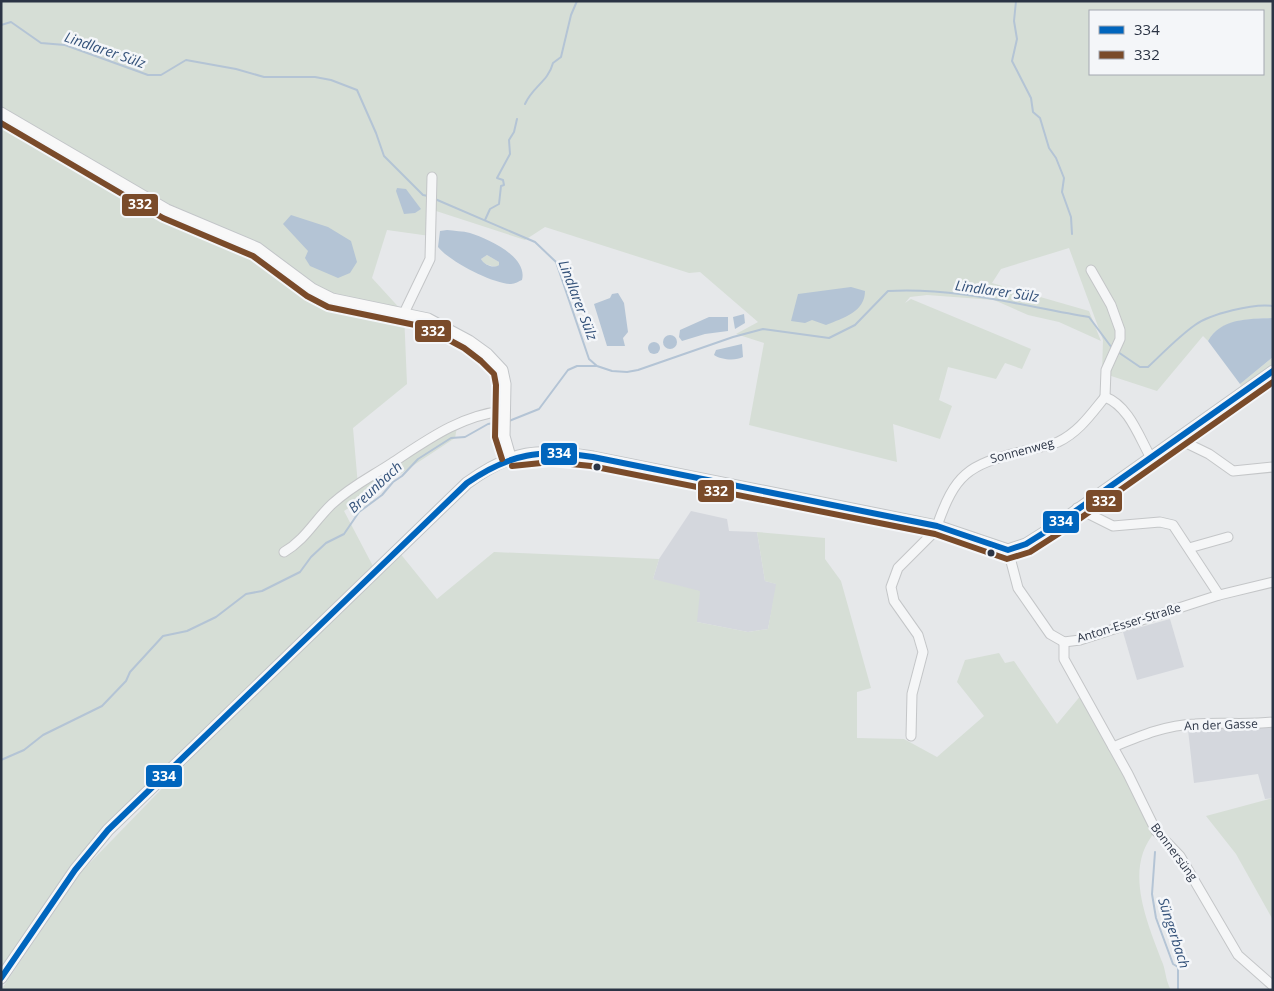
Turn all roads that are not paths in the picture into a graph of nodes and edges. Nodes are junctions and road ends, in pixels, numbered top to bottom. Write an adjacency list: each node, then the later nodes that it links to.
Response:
1 (1, 114): 4 (main road)
2 (432, 177): 4 (street)
3 (1091, 270): 6 (street)
4 (404, 313): 7 (main road)
5 (1273, 371): 8 (main road)
6 (1105, 397): 10 (street); 13 (street, Sonnenweg)
7 (504, 418): 9 (main road); 17 (street)
8 (1178, 439): 10 (main road); 11 (street)
9 (510, 457): 13 (main road); 24 (main road)
10 (1151, 458): 12 (main road)
11 (1273, 467)
12 (1077, 508): 15 (street); 16 (main road)
13 (938, 526): 16 (main road); 22 (street)
14 (1228, 537): 15 (street)
15 (1189, 548): 19 (street)
16 (1008, 550): 20 (street, Anton-Esser-Straße)
17 (284, 552)
18 (1273, 582): 19 (street, Anton-Esser-Straße)
19 (1219, 595): 20 (street, Anton-Esser-Straße)
20 (1064, 642): 23 (street, Bonnersüng)
21 (1273, 722): 23 (street, An der Gasse)
22 (911, 736)
23 (1113, 747): 25 (street, Bonnersüng)
24 (1, 978)
25 (1273, 986)

